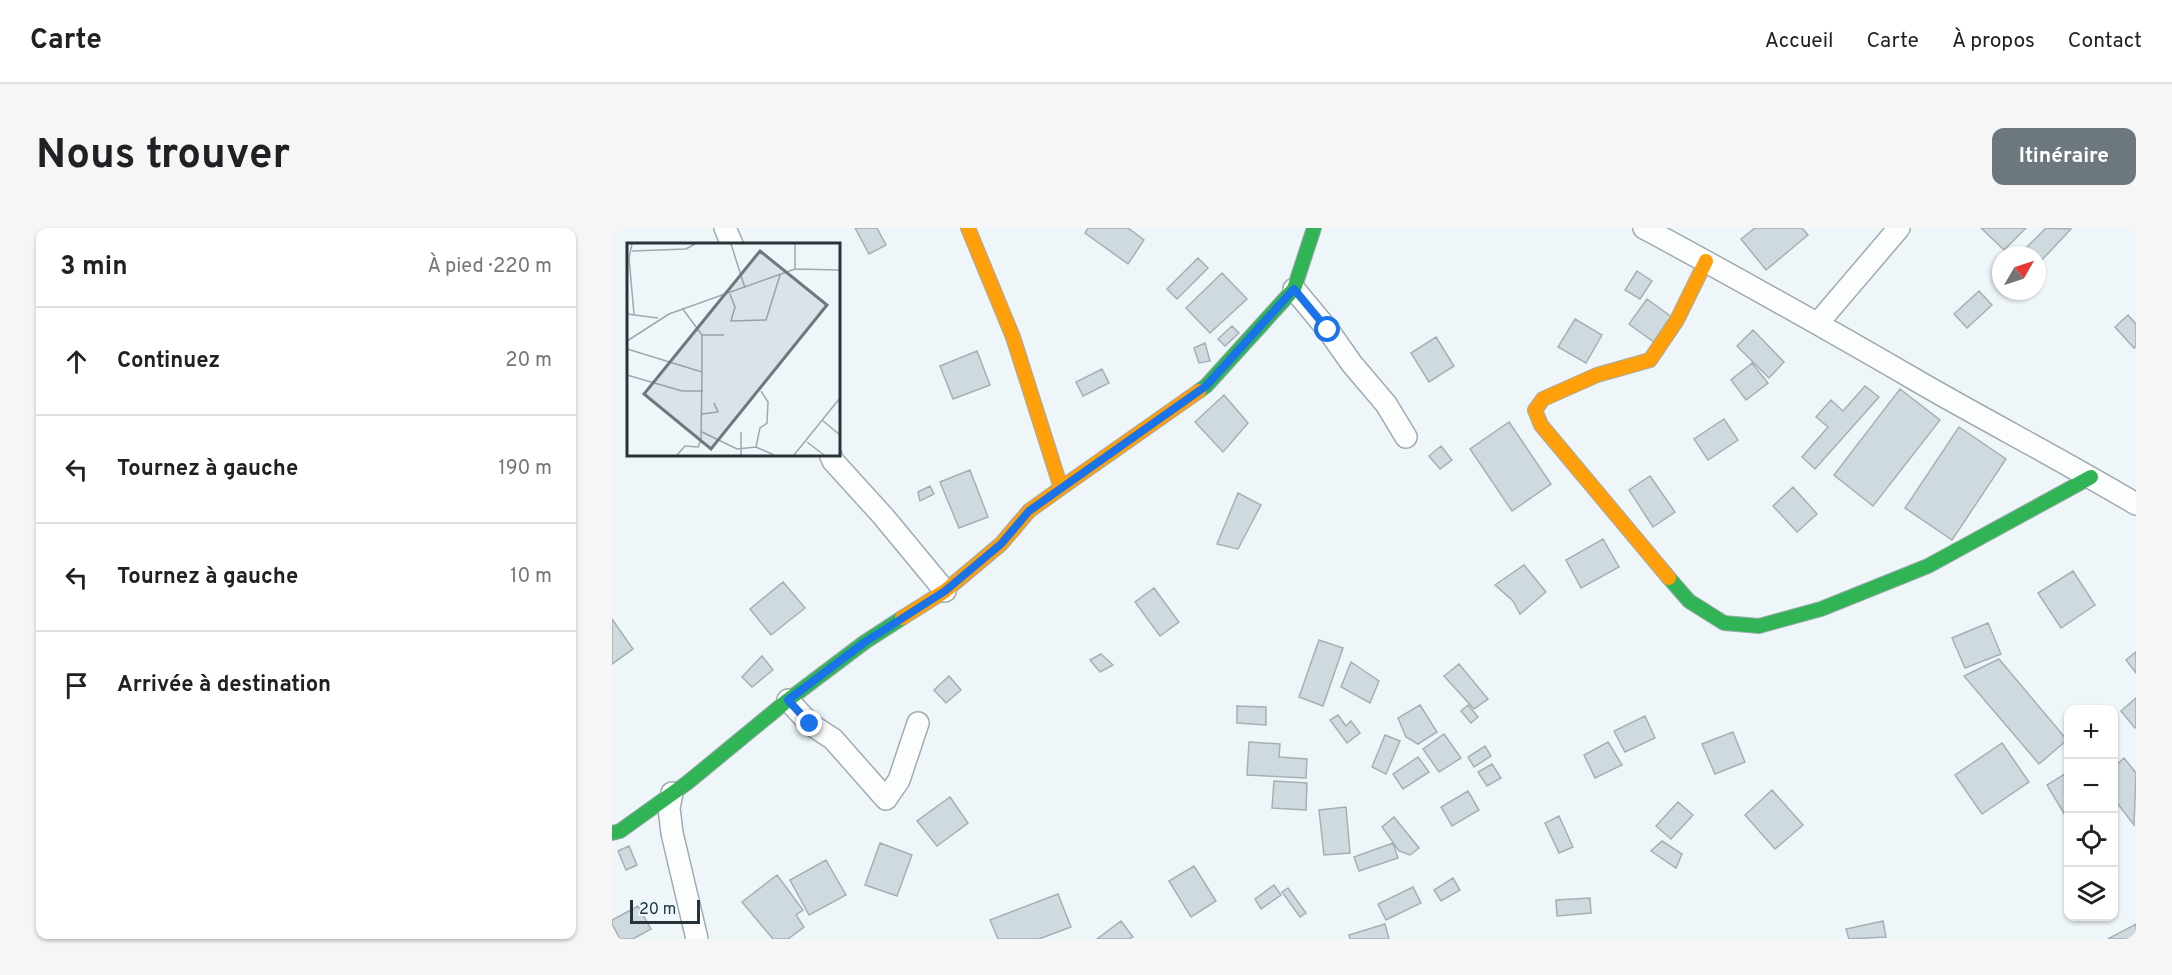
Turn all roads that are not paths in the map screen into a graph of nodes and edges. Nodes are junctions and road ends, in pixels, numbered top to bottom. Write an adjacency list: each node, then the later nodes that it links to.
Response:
1 (725, 228): 6 (street)
2 (968, 228): 13 (street)
3 (1314, 228): 8 (street)
4 (1644, 228): 7 (street)
5 (1899, 228): 9 (street)
6 (732, 243)
7 (1706, 261): 9 (street); 12 (street)
8 (1294, 289): 10 (street); 13 (street)
9 (1818, 323): 12 (street)
10 (1407, 437)
11 (831, 456): 15 (street)
12 (2091, 477): 14 (street)
13 (1061, 488): 15 (street)
14 (2136, 504)
15 (945, 591): 16 (street)
16 (788, 700): 17 (street); 18 (street)
17 (918, 723)
18 (672, 793): 19 (street); 20 (street)
19 (612, 833)
20 (697, 939)

